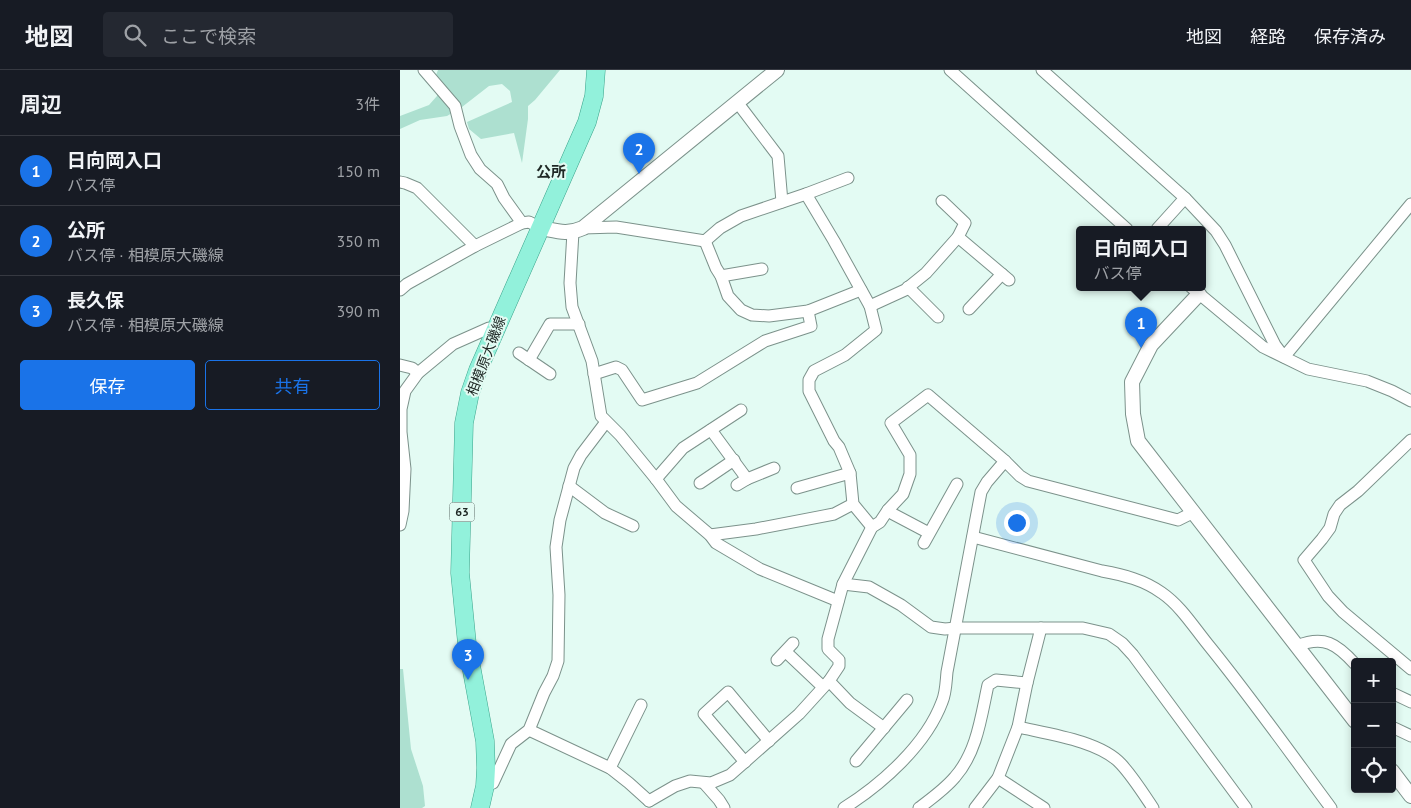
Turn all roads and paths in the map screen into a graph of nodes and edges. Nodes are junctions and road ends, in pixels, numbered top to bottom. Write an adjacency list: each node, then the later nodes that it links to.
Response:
1 (424, 70): 14 (street)
2 (596, 70): 17 (main road, 相模原大磯線 / 63)
3 (777, 70): 6 (street)
4 (950, 70): 15 (street)
5 (1042, 70): 10 (street)
6 (737, 102): 12 (street); 18 (street)
7 (848, 178): 9 (street)
8 (400, 182): 21 (street)
9 (806, 194): 12 (street); 26 (street)
10 (1185, 198): 16 (street); 35 (street)
11 (942, 201): 19 (street)
12 (782, 202): 20 (street)
13 (1411, 204): 35 (street)
14 (522, 222): 17 (street); 21 (street)
15 (1124, 226)
16 (1160, 226)
17 (541, 228): 18 (street); 34 (main road, 相模原大磯線 / 63)
18 (578, 230): 20 (street); 33 (street)
19 (958, 237): 24 (street); 30 (street)
20 (705, 241): 23 (street)
21 (475, 246): 25 (street)
22 (762, 269): 23 (street)
23 (721, 276): 31 (street)
24 (908, 287): 29 (street); 32 (street)
25 (400, 290)
26 (861, 290): 29 (street); 31 (street)
27 (1194, 291): 58 (street)
28 (1196, 291): 35 (street)
29 (870, 306): 50 (street)
30 (969, 309)
31 (808, 311): 39 (street)
32 (938, 317)
33 (579, 324): 38 (street); 39 (street)
34 (496, 330): 37 (street); 91 (main road, 相模原大磯線 / 63)
35 (1284, 357): 40 (street)
36 (400, 365): 37 (street)
37 (418, 373): 44 (street)
38 (550, 374)
39 (594, 374): 42 (street)
40 (1411, 401)
41 (742, 410): 43 (street)
42 (606, 422): 51 (street); 55 (street)
43 (711, 430): 46 (street); 51 (street)
44 (401, 432): 49 (street)
45 (1411, 440): 71 (street)
46 (734, 460): 48 (street); 53 (street)
47 (1005, 460): 57 (street); 58 (street); 63 (street)
48 (774, 468)
49 (402, 469): 59 (street)
50 (850, 473): 52 (street); 56 (street)
51 (656, 479): 62 (street)
52 (804, 482)
53 (700, 483)
54 (957, 484): 57 (street)
55 (569, 486): 60 (street); 82 (street)
56 (853, 504): 61 (street); 62 (street)
57 (888, 510): 61 (street)
58 (1194, 512): 68 (street)
59 (400, 525)
60 (633, 526)
61 (872, 528): 64 (street)
62 (710, 535): 65 (street)
63 (973, 537): 66 (street); 102 (street)
64 (843, 584): 65 (street); 66 (street)
65 (838, 601): 73 (street)
66 (956, 628): 67 (street); 96 (street)
67 (1042, 628): 72 (street); 101 (street)
68 (1297, 646): 70 (street); 78 (street)
69 (777, 660): 73 (street)
70 (1351, 660)
71 (1411, 669)
72 (1027, 683): 79 (street); 97 (street)
73 (826, 684): 80 (street); 84 (street)
74 (1396, 695): 76 (street)
75 (907, 700): 80 (street)
76 (1411, 702)
77 (641, 705): 87 (street)
78 (1351, 716)
79 (1018, 726): 89 (street); 100 (street)
80 (884, 728): 85 (street)
81 (1396, 729): 83 (street)
82 (529, 730): 87 (street); 91 (street)
83 (1411, 736)
84 (769, 741): 86 (street); 86 (street)
85 (856, 761)
86 (745, 762): 90 (street)
87 (610, 768): 93 (street)
88 (1396, 776): 92 (street)
89 (998, 778): 98 (street); 99 (street)
90 (704, 783): 93 (street); 95 (street)
91 (485, 786): 94 (main road, 相模原大磯線 / 63)
92 (1411, 796)
93 (648, 805)
94 (480, 808)
95 (724, 808)
96 (844, 808)
97 (919, 808)
98 (975, 808)
99 (1044, 808)
100 (1152, 808)
101 (1246, 808)
102 (1331, 808)

